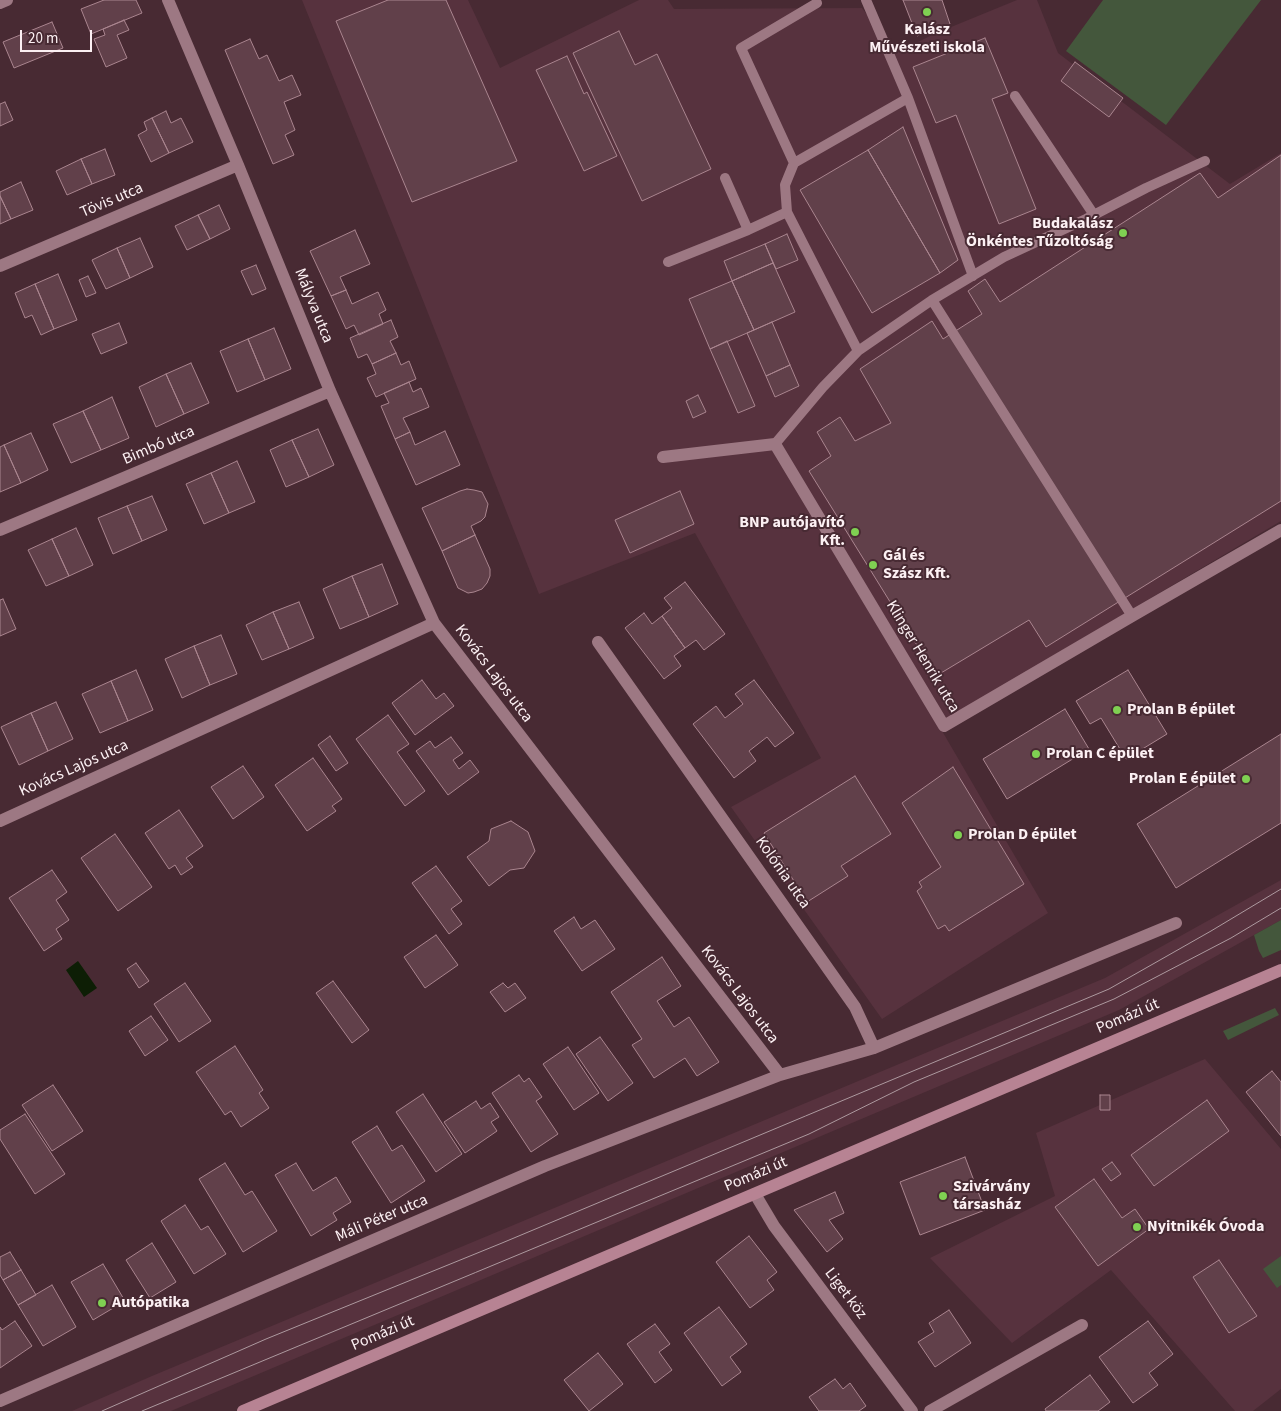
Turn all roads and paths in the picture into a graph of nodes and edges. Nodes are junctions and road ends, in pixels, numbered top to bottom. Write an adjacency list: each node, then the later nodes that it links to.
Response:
1 (7, 0): 4 (street)
2 (168, 0): 10 (street, Mályva utca)
3 (866, 0): 7 (lane)
4 (0, 3)
5 (817, 3): 9 (lane)
6 (1015, 96): 13 (lane)
7 (908, 98): 9 (lane); 17 (lane)
8 (1205, 162): 13 (lane)
9 (794, 163): 12 (lane)
10 (238, 165): 16 (street, Tövis utca); 20 (street, Mályva utca)
11 (725, 178): 14 (lane)
12 (787, 212): 14 (lane); 19 (lane)
13 (1094, 215): 17 (lane)
14 (748, 230): 15 (lane)
15 (668, 262)
16 (0, 266)
17 (973, 276): 18 (lane)
18 (932, 300): 19 (lane); 25 (lane)
19 (858, 351): 21 (lane)
20 (330, 391): 23 (street, Bimbó utca); 26 (street, Mályva utca)
21 (776, 444): 22 (street); 25 (street, Klinger Henrik utca)
22 (663, 457)
23 (0, 530)
24 (1281, 530): 25 (street, Klinger Henrik utca)
25 (1132, 616)
26 (434, 623): 28 (street, Kovács Lajos utca); 32 (street, Kovács Lajos utca)
27 (598, 642): 31 (street, Kolónia utca)
28 (0, 821)
29 (1176, 923): 31 (street)
30 (1281, 970): 33 (main road, Pomázi út)
31 (874, 1048): 32 (street)
32 (780, 1075): 35 (street, Máli Péter utca)
33 (755, 1194): 36 (main road, Pomázi út); 37 (street, Liget köz)
34 (1082, 1325): 38 (street)
35 (0, 1401)
36 (243, 1411)
37 (912, 1411)
38 (930, 1411)

